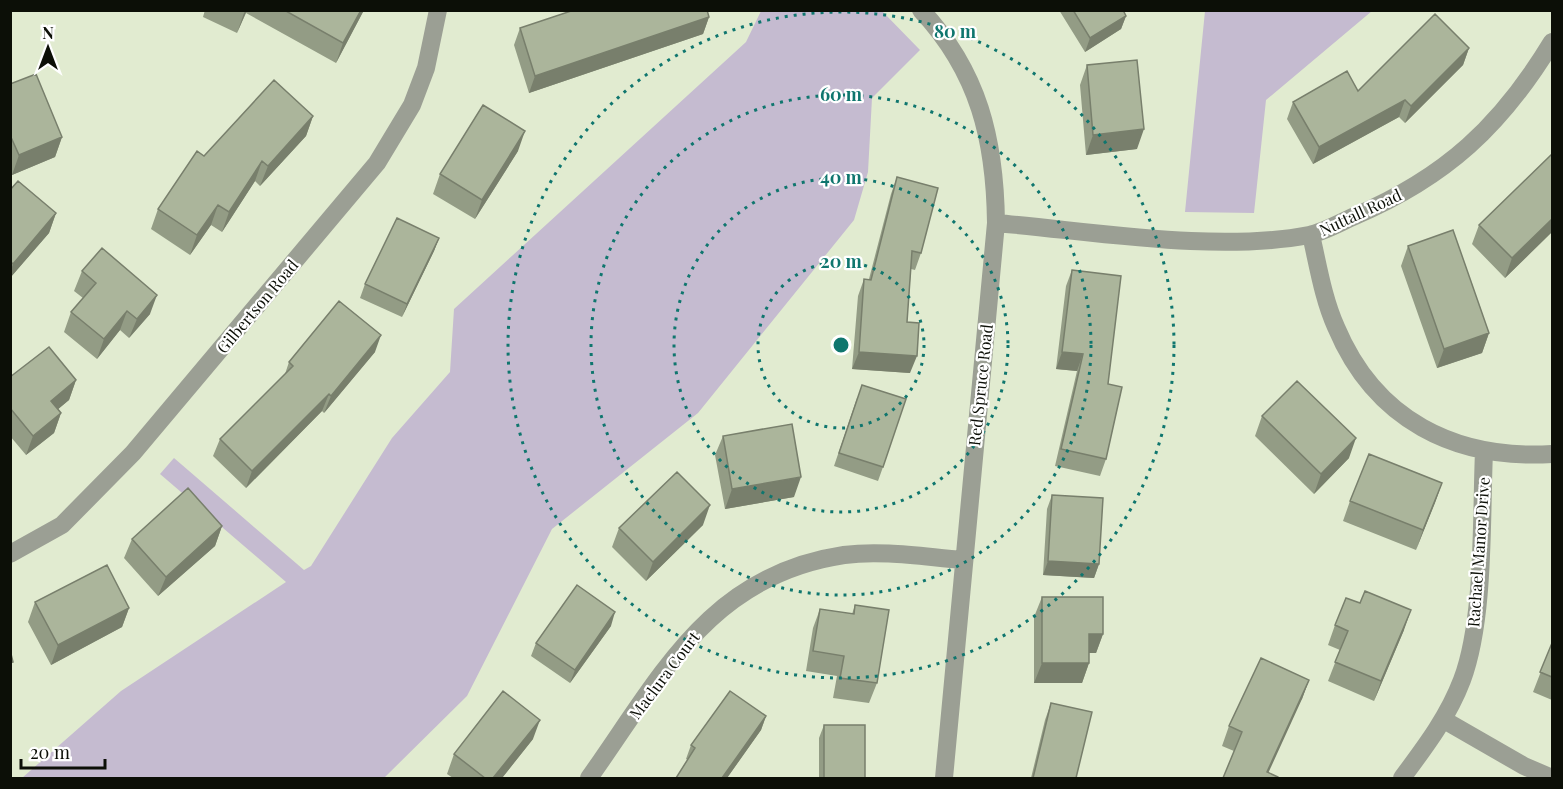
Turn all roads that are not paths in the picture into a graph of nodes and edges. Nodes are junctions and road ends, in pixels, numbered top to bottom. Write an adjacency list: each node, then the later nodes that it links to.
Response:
1 (438, 10): 8 (street, Gilbertson Road)
2 (921, 10): 4 (street, Red Spruce Road)
3 (1552, 42): 5 (street, Nuttall Road)
4 (996, 223): 5 (street, Nuttall Road); 9 (street, Red Spruce Road)
5 (1311, 235): 6 (street)
6 (1484, 452): 7 (street); 10 (street, Rachael Manor Drive)
7 (1552, 454)
8 (10, 554)
9 (963, 560): 11 (street, Maclura Court); 12 (street, Red Spruce Road)
10 (1444, 720): 13 (street, Rachael Manor Drive); 14 (street)
11 (589, 778)
12 (944, 778)
13 (1402, 778)
14 (1552, 778)

